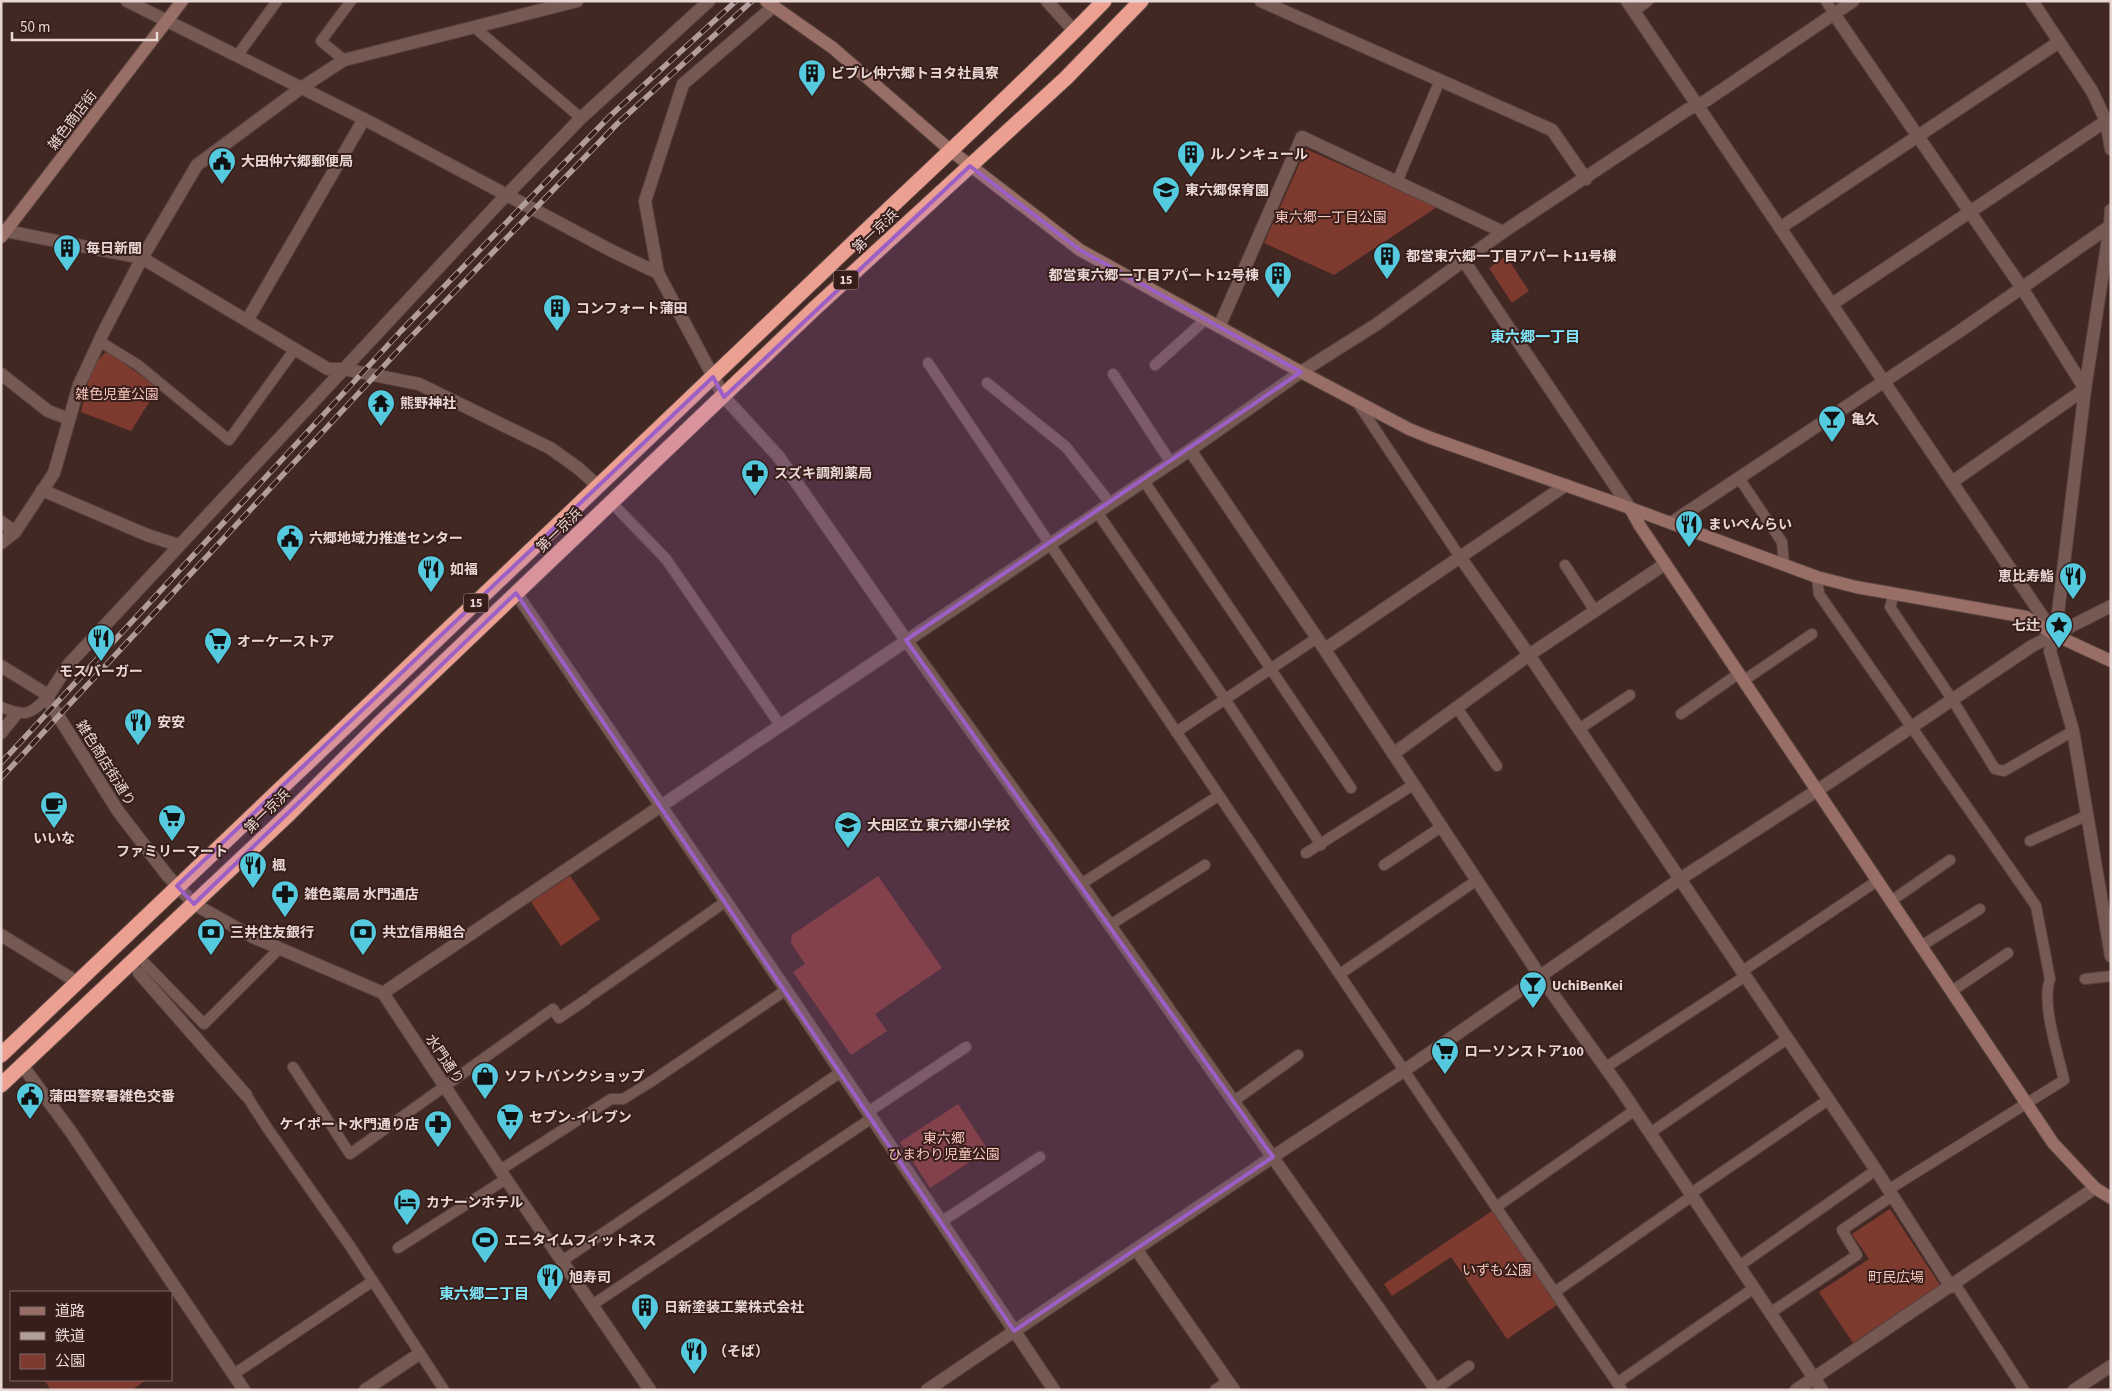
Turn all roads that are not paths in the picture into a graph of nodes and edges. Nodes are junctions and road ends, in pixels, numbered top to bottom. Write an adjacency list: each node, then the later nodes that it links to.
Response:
1 (127, 1): 18 (street)
2 (182, 1): 18 (street, 雑色商店街)
3 (277, 1): 22 (lane)
4 (351, 1): 23 (lane)
5 (577, 1): 19 (street)
6 (709, 1): 27 (street)
7 (1047, 1): 20 (street)
8 (1104, 1): 20 (highway, 第一京浜 / 15)
9 (1142, 1): 33 (highway, 第一京浜 / 15)
10 (1260, 1): 24 (street)
11 (1648, 1): 16 (lane)
12 (1826, 1): 17 (lane)
13 (1853, 1): 17 (street)
14 (2032, 1): 21 (street)
15 (770, 4): 32 (street); 45 (street)
16 (1630, 6): 26 (street)
17 (1834, 14): 26 (street); 30 (street)
18 (167, 20): 22 (street); 42 (street, 雑色商店街)
19 (474, 27): 23 (street); 27 (lane)
20 (1075, 32): 32 (highway, 第一京浜 / 15)
21 (2059, 42): 29 (street); 30 (street)
22 (237, 56): 25 (street)
23 (344, 60): 25 (street)
24 (1440, 80): 34 (street); 35 (lane)
25 (301, 88): 28 (street); 43 (street)
26 (1698, 104): 34 (street); 40 (street)
27 (581, 118): 36 (street)
28 (364, 119): 36 (street); 48 (street)
29 (2106, 121): 31 (street); 38 (street)
30 (1918, 135): 38 (street); 40 (street)
31 (2111, 149)
32 (950, 150): 33 (street); 59 (highway, 第一京浜 / 15)
33 (970, 166): 49 (street); 63 (highway, 第一京浜 / 15)
34 (1586, 179): 41 (street)
35 (1397, 182): 41 (street); 50 (street)
36 (508, 195): 45 (street); 55 (street)
37 (2111, 210): 39 (street)
38 (1970, 211): 46 (street); 47 (street)
39 (2110, 226): 46 (street); 62 (street)
40 (1780, 228): 47 (street)
41 (1503, 232): 44 (street)
42 (3, 233): 43 (street)
43 (142, 258): 48 (street); 51 (street)
44 (1464, 261): 56 (street); 76 (street)
45 (658, 273): 59 (street)
46 (2022, 288): 60 (street); 62 (street)
47 (1832, 304): 60 (street)
48 (248, 319): 52 (street)
49 (1206, 319): 50 (street); 54 (lane)
50 (1219, 326): 56 (street)
51 (99, 341): 52 (lane); 65 (street)
52 (295, 349): 55 (street)
53 (928, 364): 82 (lane)
54 (1155, 366)
55 (343, 369): 72 (street); 83 (street)
56 (1301, 372): 64 (street); 66 (street)
57 (1, 374): 65 (street)
58 (1113, 374): 67 (lane)
59 (713, 377): 63 (street); 72 (highway, 第一京浜 / 15)
60 (1883, 380): 68 (street); 70 (street)
61 (987, 382): 75 (lane)
62 (2085, 389): 70 (street); 94 (street)
63 (724, 397): 74 (highway, 第一京浜 / 15); 96 (street)
64 (1356, 400): 71 (street); 84 (lane)
65 (69, 419): 73 (street)
66 (1190, 450): 67 (street); 95 (street)
67 (1171, 463): 69 (street)
68 (1739, 478): 79 (street); 87 (lane)
69 (1144, 480): 75 (street); 101 (lane)
70 (1952, 482): 94 (street)
71 (1566, 485): 76 (street); 84 (street)
72 (598, 486): 136 (highway, 第一京浜 / 15)
73 (42, 490): 80 (street); 83 (street)
74 (612, 502): 89 (highway, 第一京浜 / 15); 111 (lane)
75 (1110, 503): 77 (street)
76 (1630, 508): 79 (street); 85 (street)
77 (1097, 512): 82 (street); 105 (lane)
78 (1, 522): 80 (street)
79 (1671, 522): 87 (street)
80 (15, 532): 81 (street)
81 (1, 542)
82 (1050, 543): 96 (street); 116 (lane)
83 (178, 545): 104 (street)
84 (1460, 557): 97 (street); 98 (street)
85 (1665, 564): 92 (street); 102 (street)
86 (1565, 565): 92 (lane)
87 (1784, 565): 88 (street)
88 (1817, 577): 90 (street); 112 (lane)
89 (516, 593): 123 (street); 139 (highway, 第一京浜 / 15)
90 (1894, 594): 94 (street); 106 (lane)
91 (2111, 606): 94 (street)
92 (1595, 611): 98 (street)
93 (1812, 634): 102 (lane)
94 (2054, 635): 99 (street); 106 (street); 114 (street)
95 (1317, 638): 97 (street); 101 (lane)
96 (906, 640): 111 (street); 135 (street)
97 (1325, 649): 117 (street)
98 (1529, 655): 108 (street); 113 (street)
99 (2111, 661)
100 (1, 666): 104 (street, 雑色商店街通り)
101 (1270, 669): 105 (lane); 120 (lane)
102 (1740, 678): 110 (lane); 121 (street)
103 (1630, 695): 113 (lane)
104 (47, 698): 109 (lane); 136 (street, 雑色商店街通り)
105 (1225, 699): 116 (lane); 127 (lane)
106 (1952, 699): 112 (street); 114 (lane)
107 (1, 707): 109 (lane)
108 (1456, 708): 117 (street); 118 (lane)
109 (17, 714): 115 (street)
110 (1681, 714)
111 (780, 725): 123 (street)
112 (1910, 728): 121 (street); 173 (lane)
113 (1579, 729): 133 (street)
114 (2073, 730): 124 (street)
115 (1, 732)
116 (1176, 732): 122 (lane)
117 (1393, 754): 119 (street)
118 (1497, 766)
119 (1413, 785): 125 (street); 127 (lane)
120 (1351, 788)
121 (1817, 791): 133 (street); 134 (street)
122 (1218, 796): 135 (lane); 150 (lane)
123 (661, 806): 138 (street); 158 (street)
124 (2088, 815): 126 (lane); 142 (street)
125 (1441, 827): 131 (lane); 132 (street)
126 (2030, 841)
127 (1321, 845): 128 (lane)
128 (1306, 853)
129 (1950, 860): 137 (lane)
130 (1205, 865): 141 (lane)
131 (1384, 865)
132 (1476, 880): 150 (lane); 152 (street)
133 (1680, 880): 151 (street); 152 (street)
134 (1877, 881): 137 (street); 151 (lane)
135 (1081, 884): 141 (street)
136 (177, 886): 139 (street, 雑色商店街通り); 155 (highway, 第一京浜 / 15)
137 (1891, 901): 144 (street)
138 (725, 902): 156 (street); 169 (lane)
139 (194, 904): 145 (street); 147 (highway, 第一京浜 / 15)
140 (1980, 908): 144 (lane)
141 (1110, 925): 172 (street)
142 (2109, 930): 148 (street)
143 (1, 935): 155 (street)
144 (1921, 946): 157 (street)
145 (280, 948): 147 (lane); 158 (street)
146 (2008, 953): 157 (lane)
147 (138, 956): 163 (highway, 第一京浜 / 15)
148 (2111, 956)
149 (139, 973): 170 (street)
150 (1340, 974): 166 (lane)
151 (1743, 974): 159 (street); 165 (lane)
152 (1540, 976): 165 (street); 166 (street)
153 (2111, 976): 154 (lane)
154 (2085, 978)
155 (77, 982): 161 (highway, 第一京浜 / 15)
156 (786, 990): 167 (street); 180 (lane)
157 (1952, 992): 173 (street)
158 (383, 993): 169 (street, 水門通り)
159 (1787, 1039): 171 (street); 176 (lane)
160 (966, 1047): 175 (lane)
161 (1, 1055)
162 (1298, 1055): 172 (lane)
163 (22, 1065): 168 (highway, 第一京浜 / 15); 201 (street)
164 (293, 1066): 169 (lane)
165 (1606, 1067): 174 (street)
166 (1405, 1070): 178 (street); 185 (lane)
167 (841, 1072): 175 (street); 189 (lane)
168 (1, 1085)
169 (446, 1086): 180 (street, 水門通り)
170 (246, 1095): 191 (lane)
171 (1828, 1100): 179 (street); 183 (lane)
172 (1234, 1101): 178 (street)
173 (2027, 1103): 181 (street); 182 (lane)
174 (1635, 1110): 176 (street); 185 (lane)
175 (870, 1115): 186 (street); 195 (lane)
176 (1650, 1133): 183 (street)
177 (1040, 1157): 186 (lane)
178 (1273, 1157): 188 (street); 205 (street)
179 (1876, 1170): 182 (street); 190 (lane)
180 (503, 1174): 187 (lane); 189 (street, 水門通り)
181 (2095, 1188): 184 (street); 192 (street)
182 (1890, 1193): 192 (street); 196 (lane)
183 (1691, 1195): 190 (street); 194 (lane)
184 (2111, 1198)
185 (1496, 1208): 194 (lane)
186 (941, 1222): 197 (street)
187 (398, 1248)
188 (1136, 1250): 197 (street); 203 (street)
189 (562, 1261): 195 (street, 水門通り)
190 (1739, 1266): 193 (street)
191 (372, 1281): 198 (lane); 201 (lane)
192 (1953, 1285): 202 (street); 215 (lane)
193 (1754, 1288): 196 (street); 204 (lane)
194 (1555, 1292): 204 (lane)
195 (592, 1305): 209 (street, 水門通り)
196 (1770, 1313): 202 (street)
197 (1014, 1331): 210 (street); 211 (street)
198 (419, 1354): 207 (street); 208 (lane)
199 (1469, 1366): 205 (lane)
200 (2111, 1366): 216 (street)
201 (234, 1374): 206 (street)
202 (1814, 1378): 213 (street); 214 (street)
203 (1231, 1385): 212 (lane)
204 (1620, 1386)
205 (1436, 1389)
206 (244, 1390)
207 (365, 1390)
208 (444, 1390)
209 (650, 1390)
210 (927, 1390)
211 (1054, 1390)
212 (1215, 1390)
213 (1796, 1390)
214 (1822, 1390)
215 (2024, 1390)
216 (2074, 1390)

